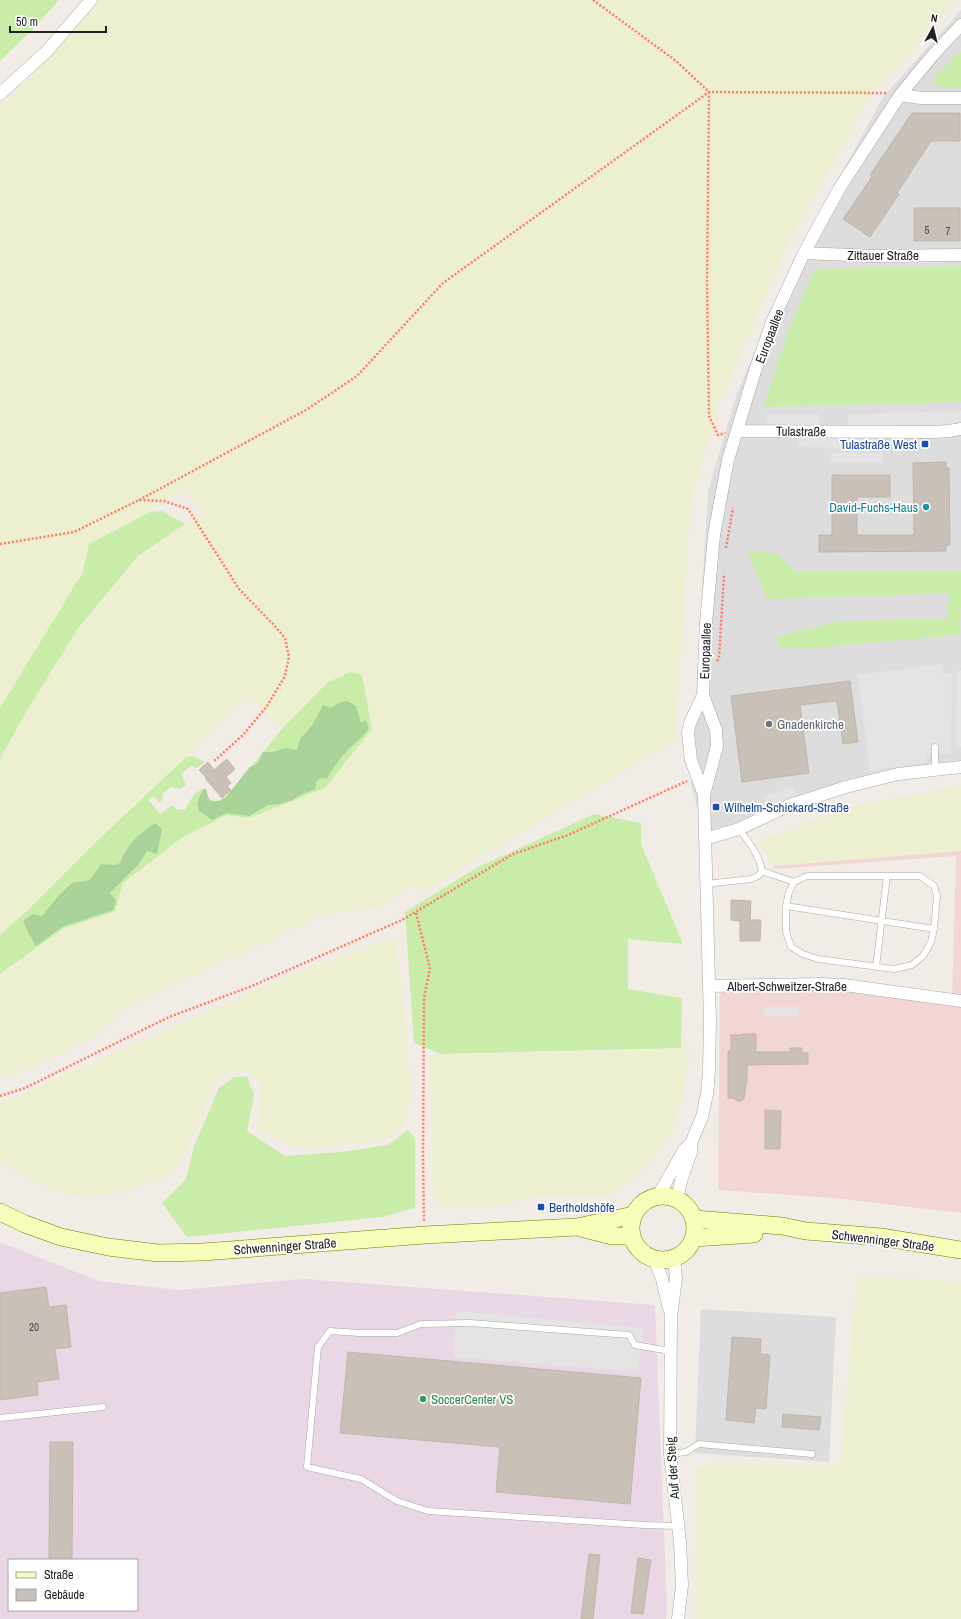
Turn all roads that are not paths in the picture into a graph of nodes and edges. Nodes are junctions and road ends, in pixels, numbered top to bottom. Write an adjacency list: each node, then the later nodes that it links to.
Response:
1 (92, 0): 3 (street)
2 (961, 25): 4 (street, Europaallee)
3 (0, 94)
4 (900, 95): 5 (street); 6 (street, Europaallee)
5 (961, 98)
6 (804, 254): 7 (street, Zittauer Straße); 9 (street, Europaallee)
7 (961, 255)
8 (961, 429): 9 (street, Tulastraße)
9 (736, 431): 10 (street, Europaallee)
10 (703, 695): 14 (street, Europaallee); 14 (street, Europaallee)
11 (935, 747): 13 (lane)
12 (961, 767): 13 (street)
13 (935, 769): 15 (street)
14 (704, 796): 16 (street, Europaallee)
15 (739, 829): 16 (street); 17 (lane)
16 (705, 839): 20 (street)
17 (762, 871): 19 (lane); 20 (lane)
18 (887, 876): 19 (lane); 22 (lane); 23 (lane)
19 (794, 882): 21 (lane)
20 (706, 884): 25 (street)
21 (786, 906): 22 (lane); 24 (lane)
22 (882, 921): 23 (lane); 24 (lane)
23 (934, 929): 24 (lane)
24 (876, 967)
25 (709, 986): 26 (street, Albert-Schweitzer-Straße); 27 (street)
26 (961, 1000)
27 (693, 1140): 28 (street); 29 (street)
28 (658, 1196): 29 (main road); 31 (main road)
29 (678, 1199): 32 (main road)
30 (0, 1212): 33 (main road, Schwenninger Straße)
31 (634, 1215): 33 (main road, Schwenninger Straße); 35 (main road)
32 (694, 1219): 34 (main road, Schwenninger Straße); 36 (main road)
33 (577, 1227): 35 (main road, Schwenninger Straße)
34 (806, 1231): 36 (main road, Schwenninger Straße); 37 (main road, Schwenninger Straße)
35 (632, 1236): 38 (main road)
36 (694, 1238): 39 (main road)
37 (961, 1250)
38 (654, 1258): 39 (main road); 40 (street, Auf der Steig)
39 (674, 1258): 40 (street, Auf der Steig)
40 (671, 1316): 41 (street, Auf der Steig)
41 (670, 1351): 44 (street, Auf der Steig); 46 (lane)
42 (103, 1407): 43 (lane)
43 (0, 1418)
44 (670, 1454): 45 (lane); 46 (street, Auf der Steig)
45 (812, 1454)
46 (677, 1526): 47 (street, Auf der Steig)
47 (678, 1619)

